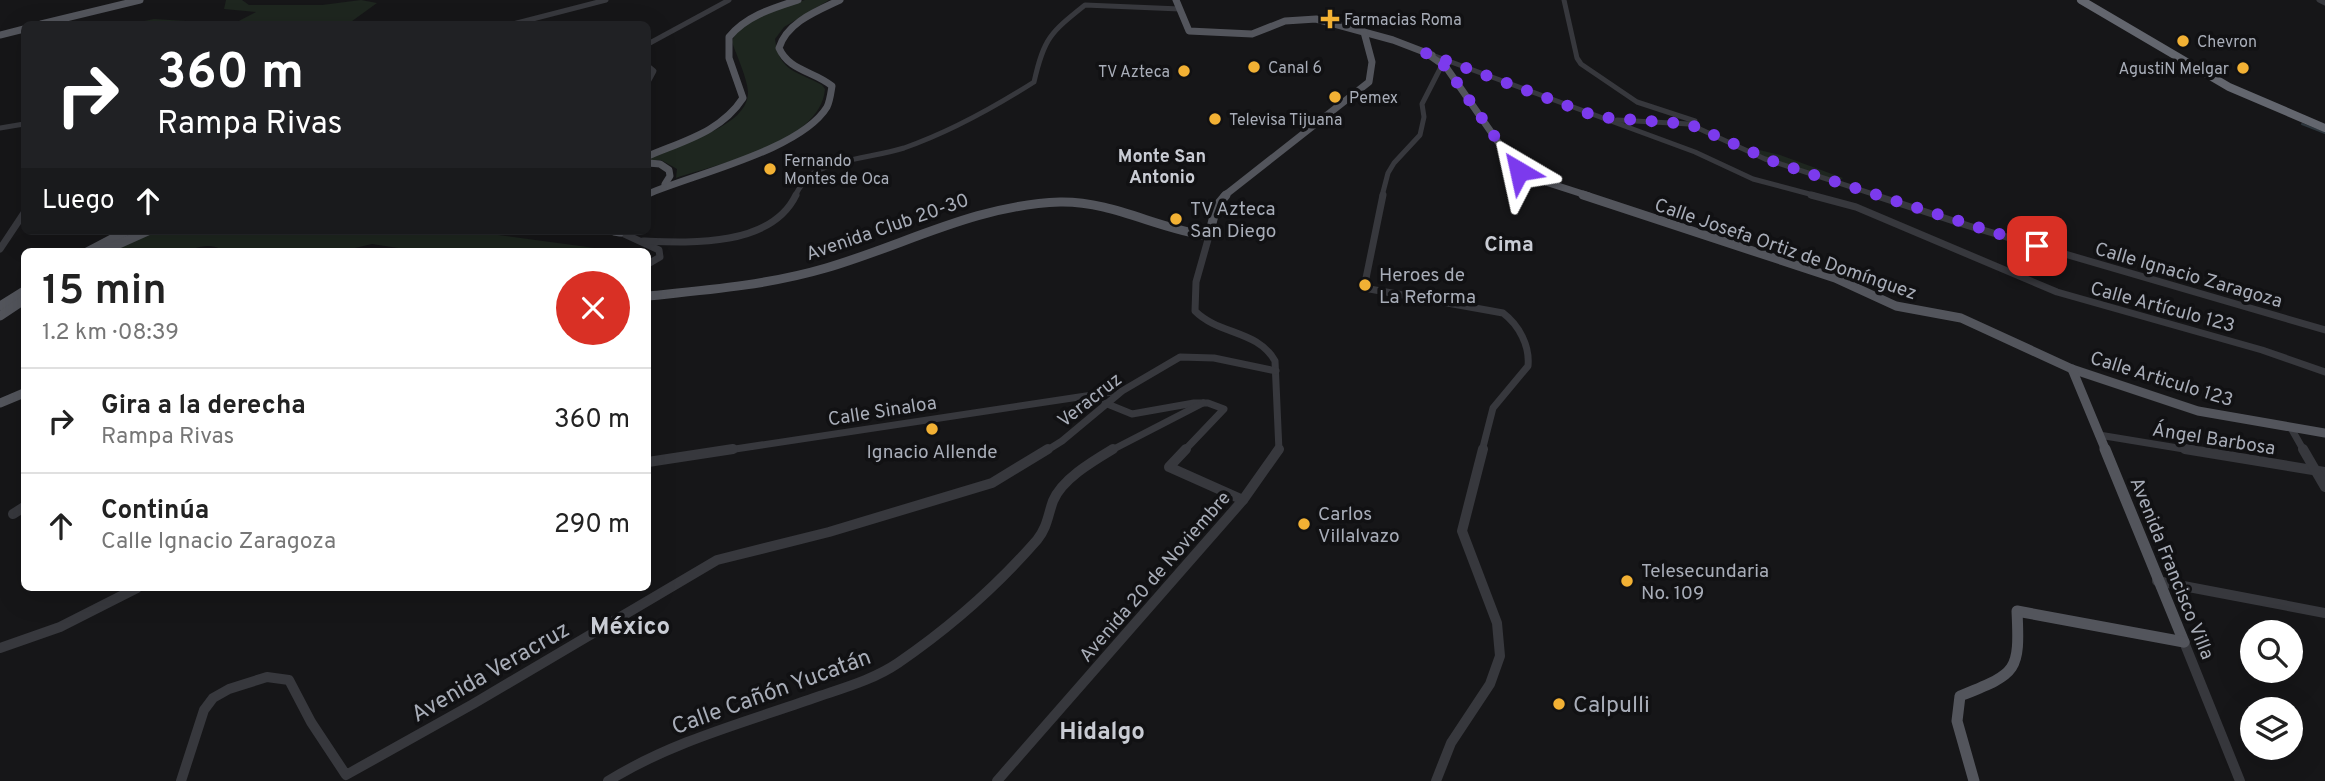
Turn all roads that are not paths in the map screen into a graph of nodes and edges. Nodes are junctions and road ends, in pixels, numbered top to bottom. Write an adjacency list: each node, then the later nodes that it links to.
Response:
1 (140, 0): 15 (main road)
2 (606, 0): 16 (street)
3 (729, 0): 20 (street)
4 (797, 0): 29 (main road)
5 (834, 0): 13 (main road)
6 (840, 0): 13 (main road)
7 (1176, 0): 14 (main road)
8 (1564, 0): 27 (street)
9 (2081, 0): 26 (highway)
10 (2090, 0): 26 (highway)
11 (2319, 0): 12 (street)
12 (2325, 2)
13 (821, 9): 31 (main road)
14 (1180, 9): 18 (main road); 40 (street)
15 (53, 21)
16 (525, 21)
17 (21, 30): 19 (main road)
18 (1364, 32): 21 (main road); 34 (main road)
19 (0, 35)
20 (651, 42)
21 (1426, 53): 22 (main road); 23 (main road)
22 (1435, 56): 24 (street, Calle Artículo 123)
23 (1443, 63): 51 (main road, Calle Josefa Ortiz de Domínguez); 77 (street)
24 (1603, 118): 27 (street, Calle Ignacio Zaragoza); 53 (street, Calle Artículo 123)
25 (21, 125): 28 (street)
26 (2325, 126)
27 (1696, 127): 50 (street, Calle Ignacio Zaragoza)
28 (1, 128)
29 (651, 155)
30 (651, 163): 31 (main road)
31 (665, 185): 32 (main road)
32 (651, 192)
33 (21, 215): 43 (street)
34 (1212, 222): 35 (main road); 39 (main road)
35 (1175, 229): 39 (main road, Avenida Club 20-30); 46 (main road, Avenida Club 20-30)
36 (119, 235): 41 (main road)
37 (139, 235): 42 (main road)
38 (628, 235): 40 (street)
39 (1209, 236): 52 (street)
40 (643, 241): 44 (street)
41 (94, 248)
42 (109, 248)
43 (0, 249)
44 (651, 263)
45 (21, 293): 48 (main road)
46 (651, 296)
47 (21, 302): 49 (main road)
48 (0, 306)
49 (0, 316)
50 (2325, 330)
51 (2072, 369): 59 (main road, Calle Articulo 123); 61 (main road, Avenida Francisco Villa)
52 (1276, 371): 54 (street, Veracruz); 65 (street, Avenida 20 de Noviembre)
53 (2325, 372)
54 (1122, 391): 57 (street, Veracruz); 62 (street, Calle Sinaloa)
55 (21, 395): 56 (main road)
56 (0, 403)
57 (1105, 403): 58 (street); 66 (street, Veracruz)
58 (1203, 403): 65 (street); 75 (street, Calle Cañón Yucatán)
59 (2291, 428): 60 (main road, Calle Articulo 123); 63 (street)
60 (2325, 433)
61 (2099, 435): 63 (street, Ángel Barbosa); 69 (main road, Avenida Francisco Villa)
62 (651, 461)
63 (2320, 472): 64 (street)
64 (2325, 487)
65 (1243, 500): 76 (street, Avenida 20 de Noviembre)
66 (928, 502): 74 (street, Avenida Veracruz)
67 (21, 510): 68 (street)
68 (13, 514)
69 (2157, 581): 71 (street); 72 (main road, Avenida Francisco Villa)
70 (131, 591): 73 (street)
71 (2325, 612)
72 (2183, 642): 78 (main road); 79 (street, Avenida Francisco Villa)
73 (0, 649)
74 (181, 781)
75 (608, 781)
76 (998, 781)
77 (1436, 781)
78 (1974, 781)
79 (2240, 781)

